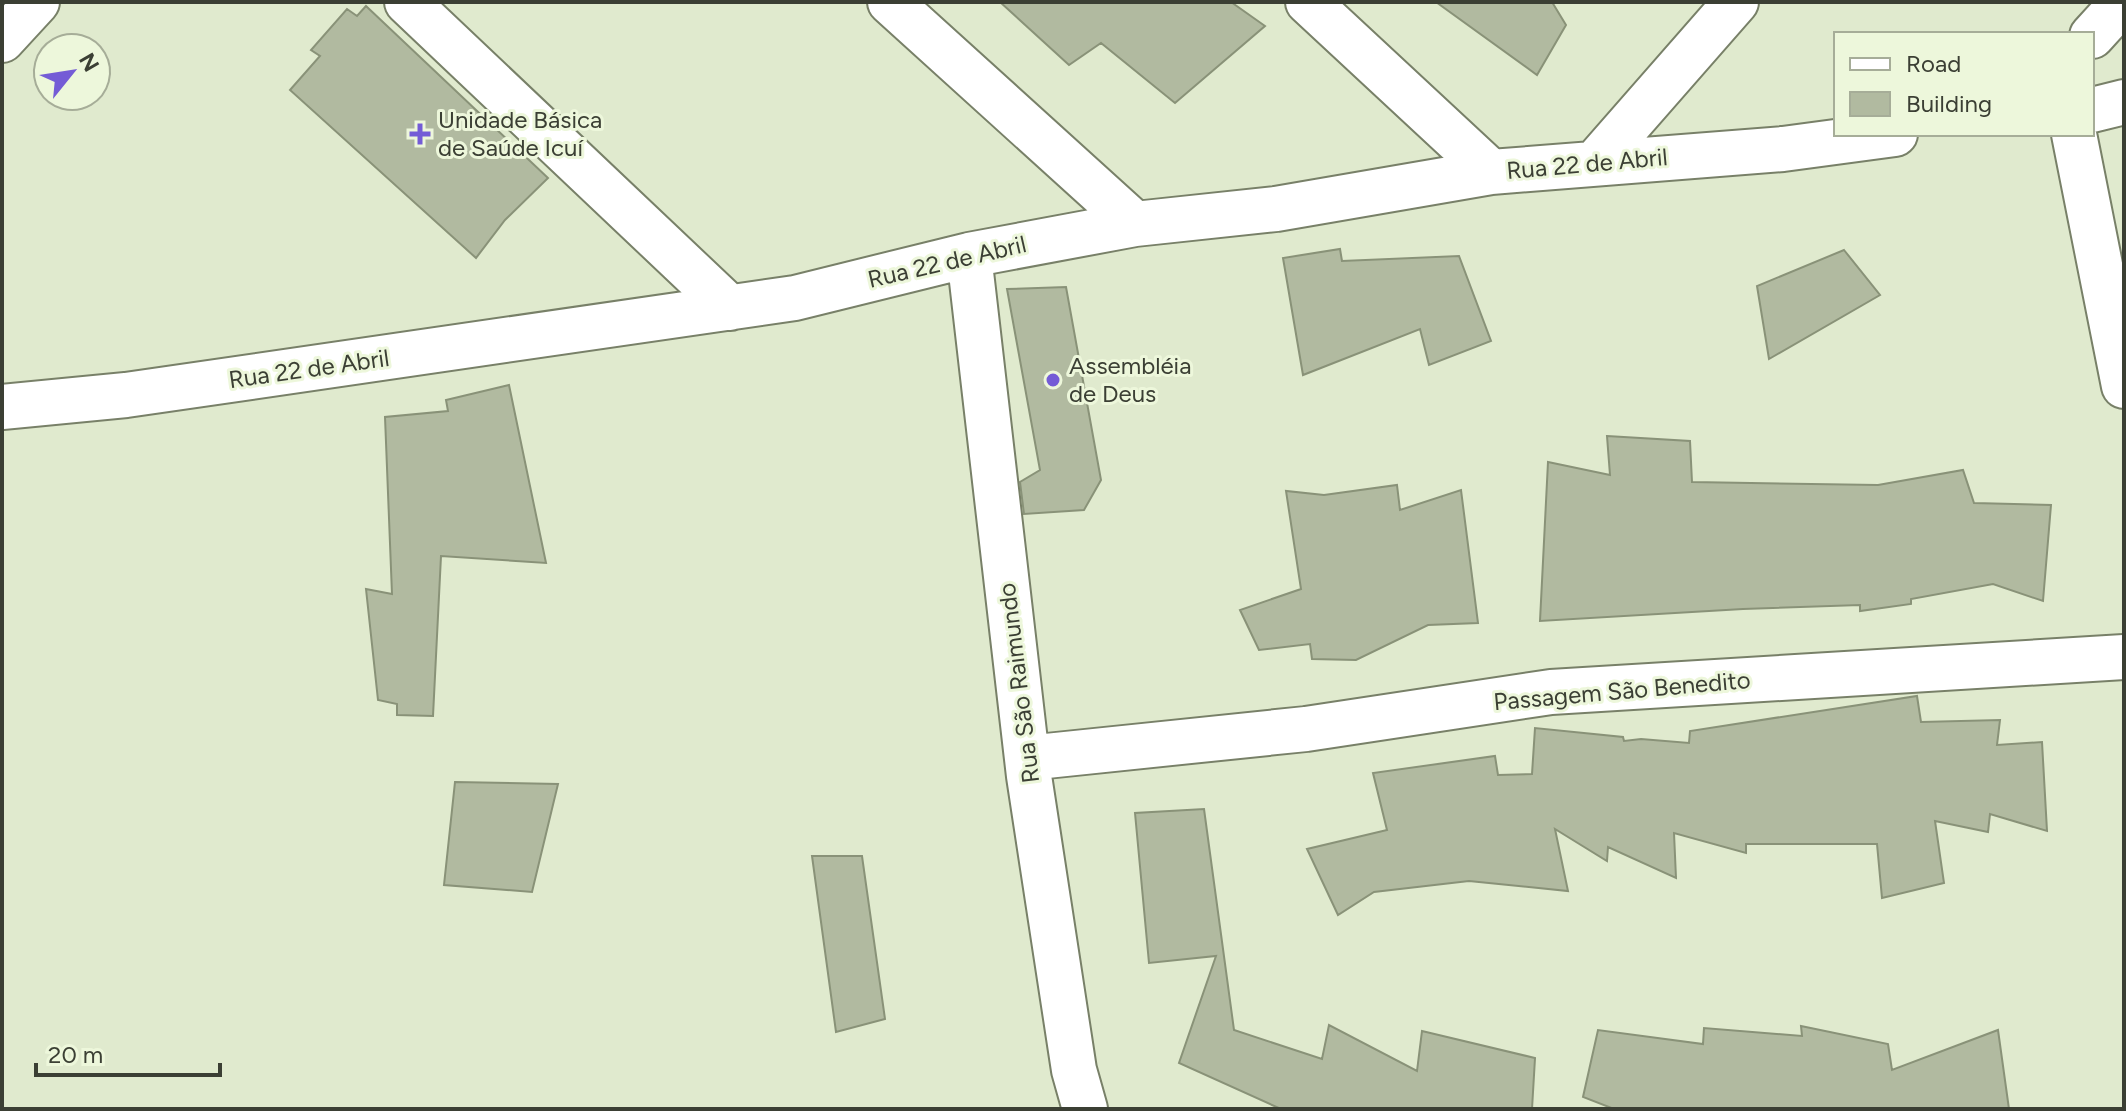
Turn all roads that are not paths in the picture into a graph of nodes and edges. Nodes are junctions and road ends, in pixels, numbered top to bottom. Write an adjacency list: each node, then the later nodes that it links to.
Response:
1 (37, 2): 8 (street)
2 (407, 2): 17 (street)
3 (890, 2): 15 (street)
4 (1308, 2): 14 (street)
5 (1736, 2): 13 (street)
6 (2123, 2): 7 (street)
7 (2094, 34)
8 (2, 40)
9 (2124, 102): 10 (street)
10 (2094, 110)
11 (1880, 136): 13 (street, Rua 22 de Abril)
12 (2074, 136): 18 (street)
13 (1595, 163): 14 (street, Rua 22 de Abril)
14 (1491, 172): 15 (street, Rua 22 de Abril)
15 (1135, 224): 16 (street, Rua 22 de Abril)
16 (969, 255): 17 (street, Rua 22 de Abril); 21 (street, Rua São Raimundo)
17 (730, 308): 19 (street, Rua 22 de Abril)
18 (2124, 386)
19 (2, 407)
20 (2124, 657): 21 (street, Passagem São Benedito)
21 (1027, 758): 22 (street, Rua São Raimundo)
22 (1085, 1109)

